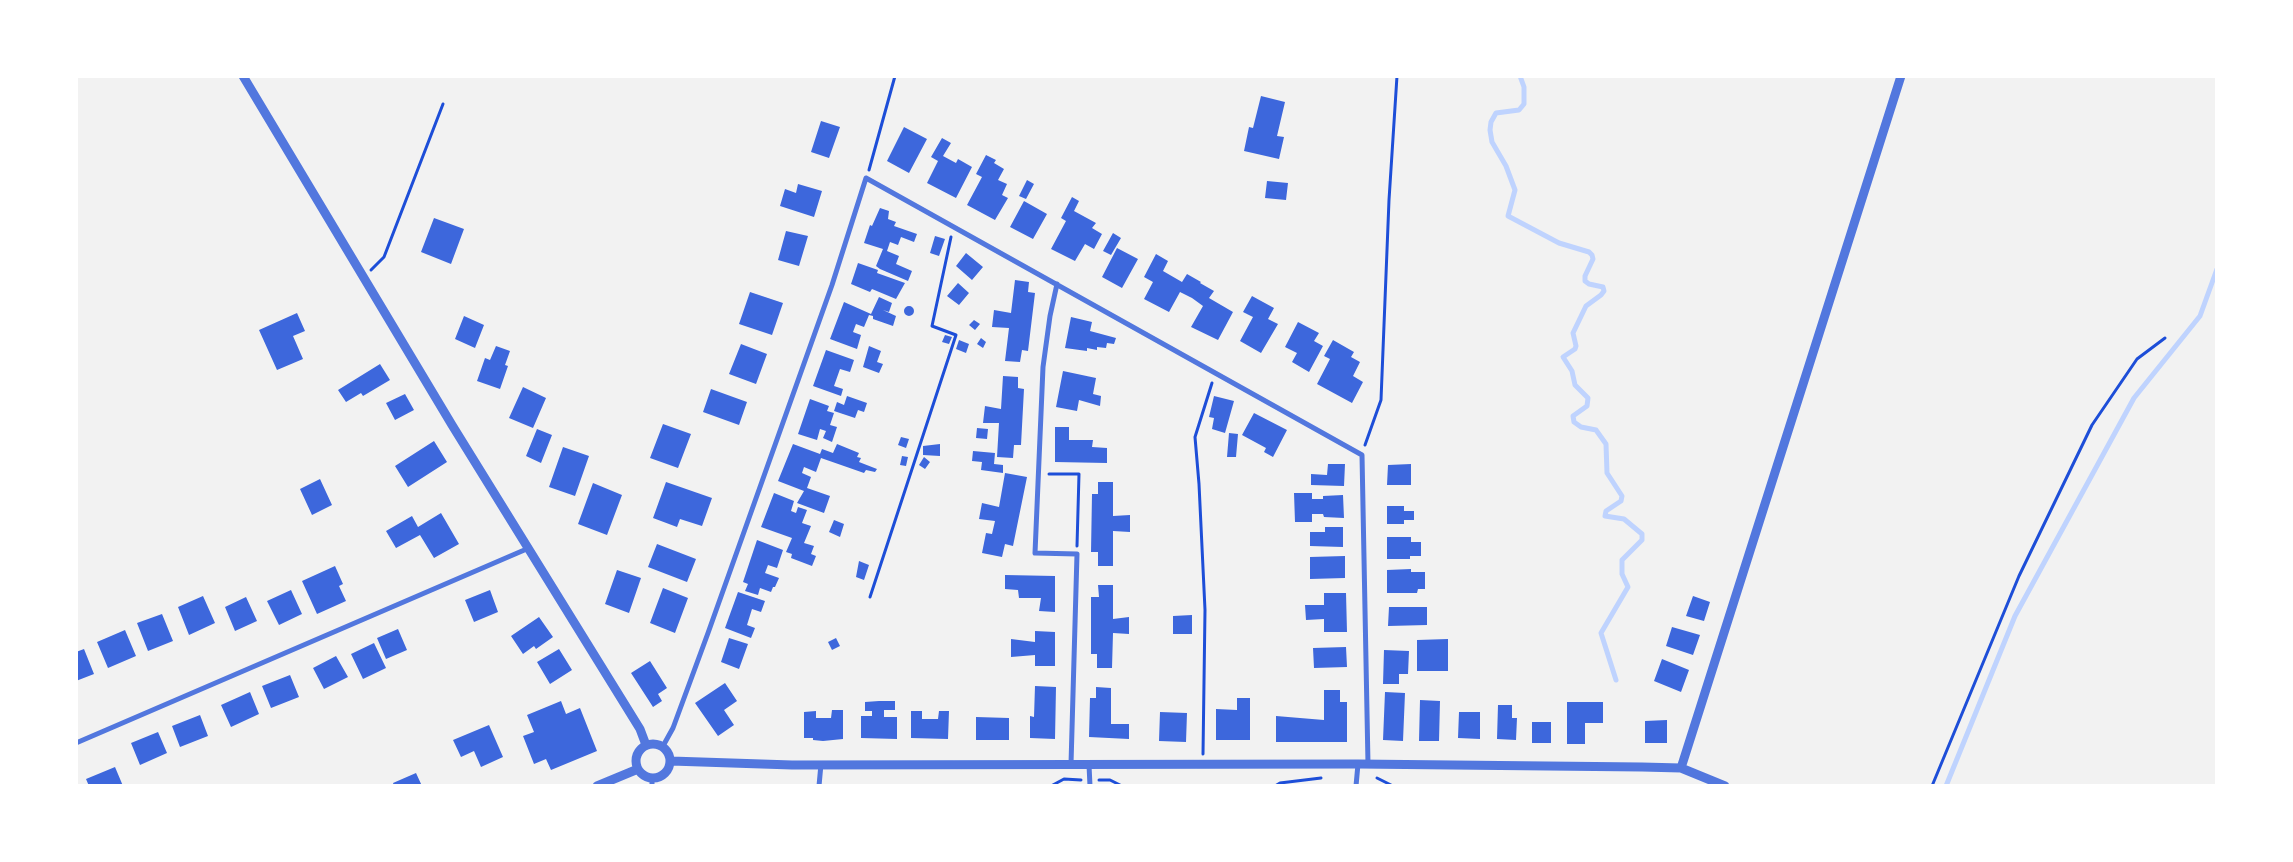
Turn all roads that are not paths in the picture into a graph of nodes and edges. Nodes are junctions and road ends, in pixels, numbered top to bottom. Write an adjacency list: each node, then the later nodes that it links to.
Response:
1 (243, 76): 4 (street)
2 (1901, 76): 15 (street)
3 (1057, 284): 7 (street); 10 (street); 12 (street)
4 (530, 548): 5 (street); 6 (street)
5 (76, 743)
6 (646, 745): 7 (street); 14 (street)
7 (662, 746): 8 (street)
8 (671, 762): 9 (street); 16 (street)
9 (821, 764): 10 (street); 18 (street)
10 (1071, 764): 13 (street)
11 (1358, 764): 12 (street); 13 (street); 20 (street)
12 (1368, 764): 15 (street)
13 (1089, 765): 19 (street)
14 (638, 768): 16 (street); 17 (street)
15 (1681, 768): 21 (street)
16 (652, 782)
17 (597, 786)
18 (819, 786)
19 (1090, 786)
20 (1356, 786)
21 (1726, 786)

